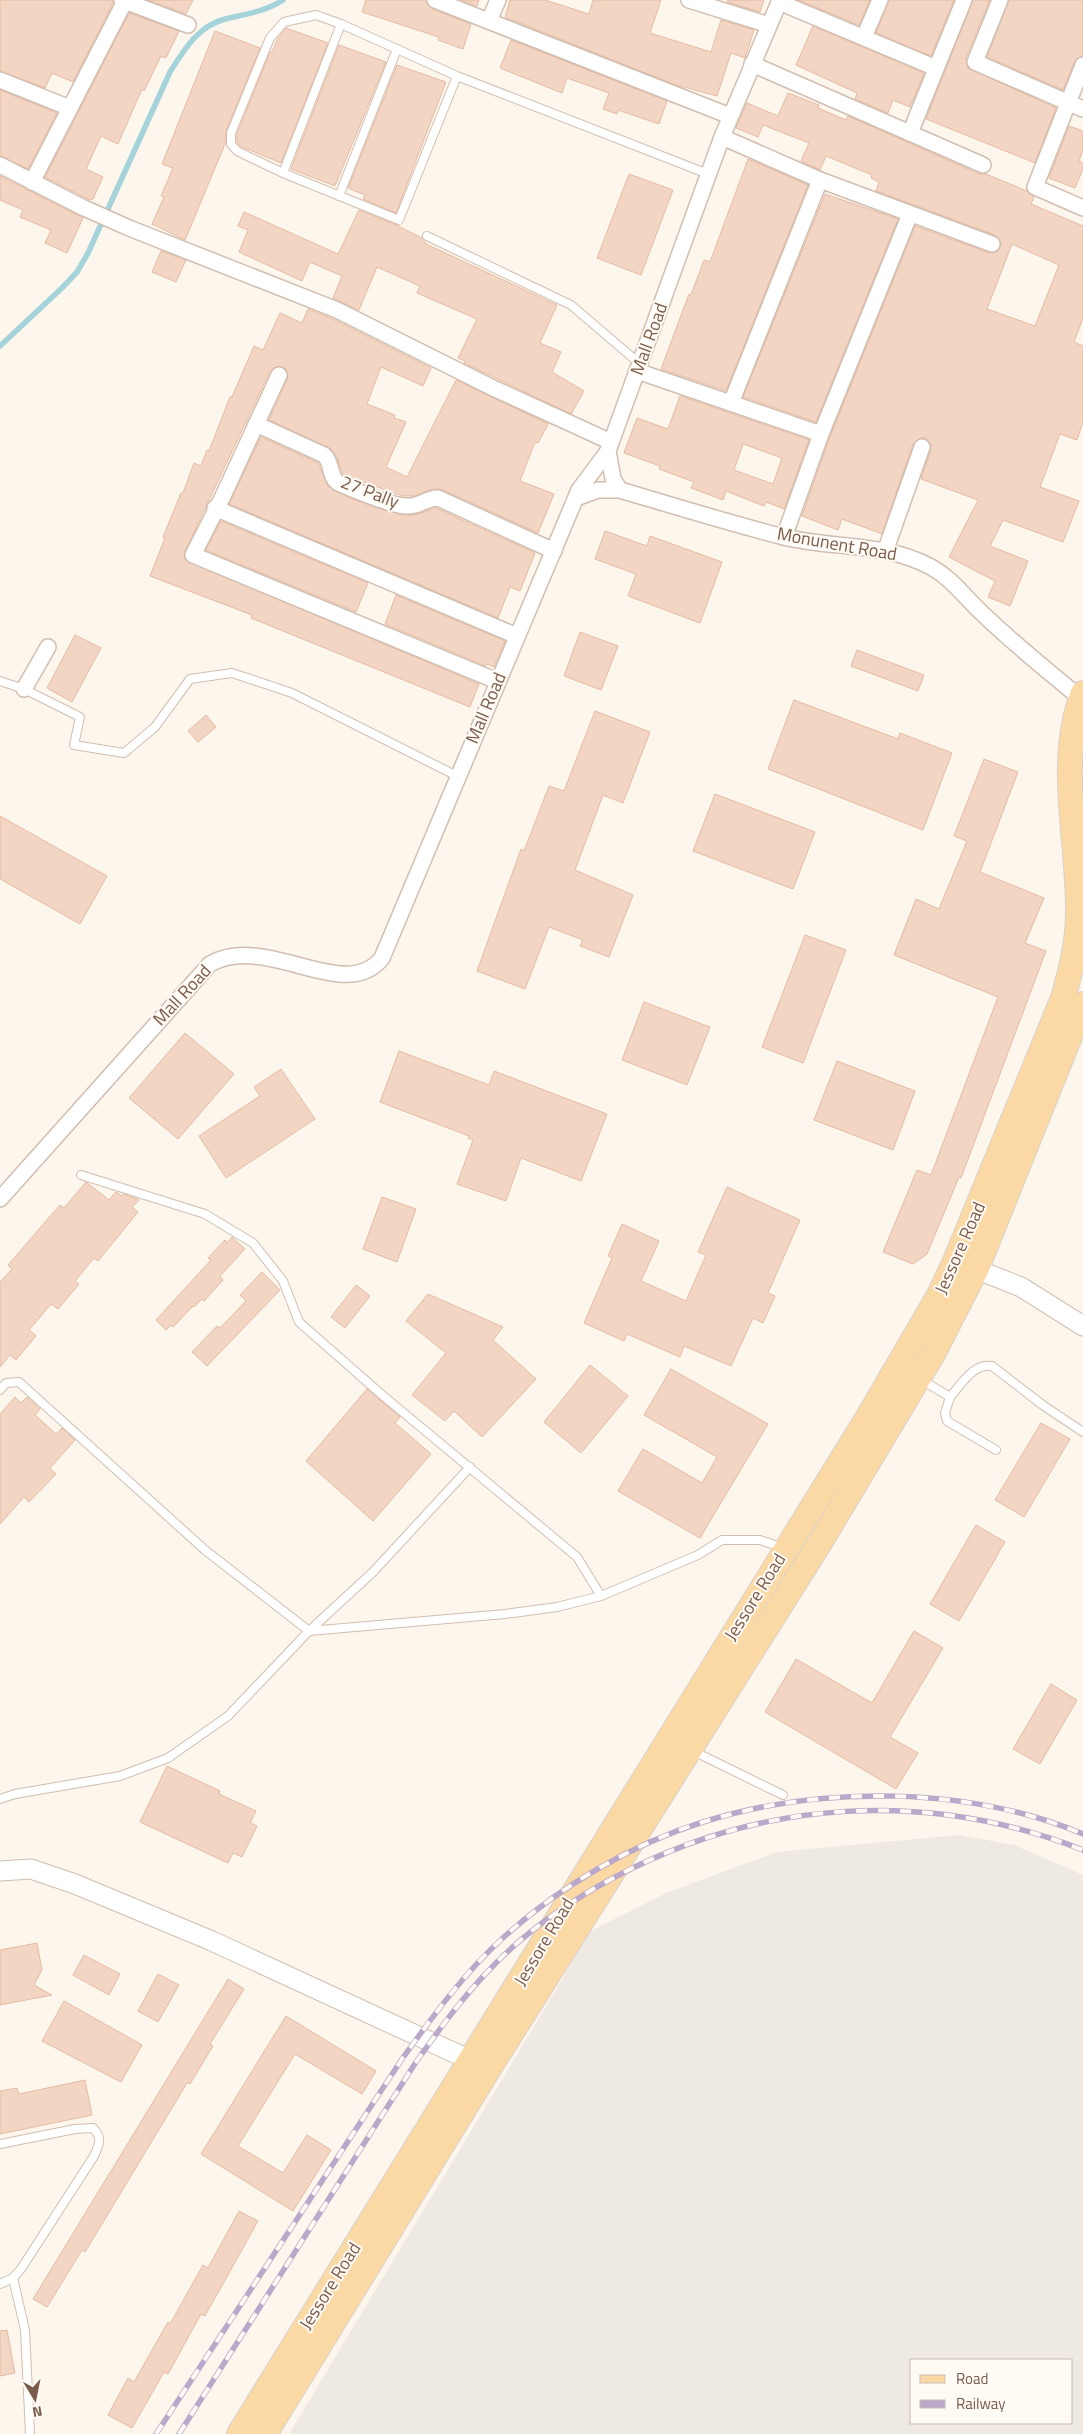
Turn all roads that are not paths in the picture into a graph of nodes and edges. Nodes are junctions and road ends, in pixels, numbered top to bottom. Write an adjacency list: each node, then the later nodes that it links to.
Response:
1 (435, 0): 9 (street)
2 (498, 0): 9 (street)
3 (689, 0): 12 (street)
4 (880, 0): 13 (street)
5 (964, 0): 17 (street)
6 (1000, 0): 20 (street)
7 (123, 1): 11 (street); 21 (street)
8 (780, 1): 12 (street, Mall Road); 13 (street)
9 (489, 21): 23 (street)
10 (342, 24): 14 (lane); 28 (lane); 28 (lane)
11 (188, 25)
12 (769, 25): 15 (street, Mall Road)
13 (864, 37): 17 (street)
14 (397, 49): 18 (lane); 32 (lane)
15 (752, 64): 23 (street, Mall Road); 24 (street)
16 (1083, 66): 20 (street)
17 (936, 68): 24 (street)
18 (457, 76): 29 (lane); 32 (lane)
19 (0, 80): 21 (street)
20 (1069, 101): 22 (street); 33 (street)
21 (70, 108): 31 (street)
22 (1083, 108)
23 (730, 116): 25 (street, Mall Road)
24 (910, 133): 27 (street)
25 (722, 137): 29 (street, Mall Road); 30 (street)
26 (0, 165): 31 (street)
27 (983, 165)
28 (283, 173): 32 (lane)
29 (708, 174): 37 (street, Mall Road)
30 (820, 180): 34 (street); 39 (street)
31 (32, 182): 42 (street)
32 (339, 196)
33 (1083, 208)
34 (910, 214): 36 (street); 41 (street)
35 (426, 236): 37 (lane)
36 (992, 244)
37 (638, 368): 39 (street); 42 (street, Mall Road)
38 (279, 375): 40 (street)
39 (731, 404): 41 (street)
40 (256, 424): 46 (street); 49 (street, 27 Pally)
41 (821, 434): 47 (street)
42 (610, 447): 44 (street); 45 (street, Mall Road)
43 (922, 447): 48 (street)
44 (620, 490): 45 (street, Monunent Road); 47 (street, Monunent Road)
45 (576, 498): 49 (street, Mall Road)
46 (215, 508): 50 (street); 53 (street)
47 (784, 537): 48 (street, Monunent Road)
48 (886, 549): 55 (street, Monunent Road)
49 (554, 551): 50 (street, Mall Road)
50 (517, 636): 53 (street, Mall Road)
51 (48, 647): 54 (street)
52 (0, 681): 54 (lane)
53 (497, 681): 56 (street, Mall Road)
54 (24, 689): 56 (lane)
55 (1082, 697): 60 (main road, Jessore Road)
56 (457, 776): 59 (street, Mall Road)
57 (1083, 1004): 60 (main road, Jessore Road)
58 (81, 1175): 67 (lane)
59 (0, 1199)
60 (966, 1264): 61 (street); 62 (main road, Jessore Road); 68 (main road, Jessore Road)
61 (1083, 1326)
62 (918, 1378): 64 (lane); 71 (main road, Jessore Road)
63 (0, 1390): 70 (lane)
64 (950, 1397): 65 (lane); 66 (lane)
65 (1083, 1432)
66 (996, 1450)
67 (470, 1468): 69 (lane); 70 (lane)
68 (785, 1548): 69 (lane); 75 (main road, Jessore Road)
69 (601, 1596): 70 (lane)
70 (309, 1631): 73 (lane)
71 (690, 1750): 72 (lane); 75 (main road, Jessore Road)
72 (783, 1796)
73 (0, 1799)
74 (0, 1871): 75 (street)
75 (479, 2066): 80 (main road, Jessore Road); 81 (main road, Jessore Road)
76 (0, 2144): 77 (lane)
77 (12, 2278): 78 (lane); 79 (lane)
78 (0, 2284)
79 (30, 2434)
80 (239, 2434)
81 (265, 2434)

